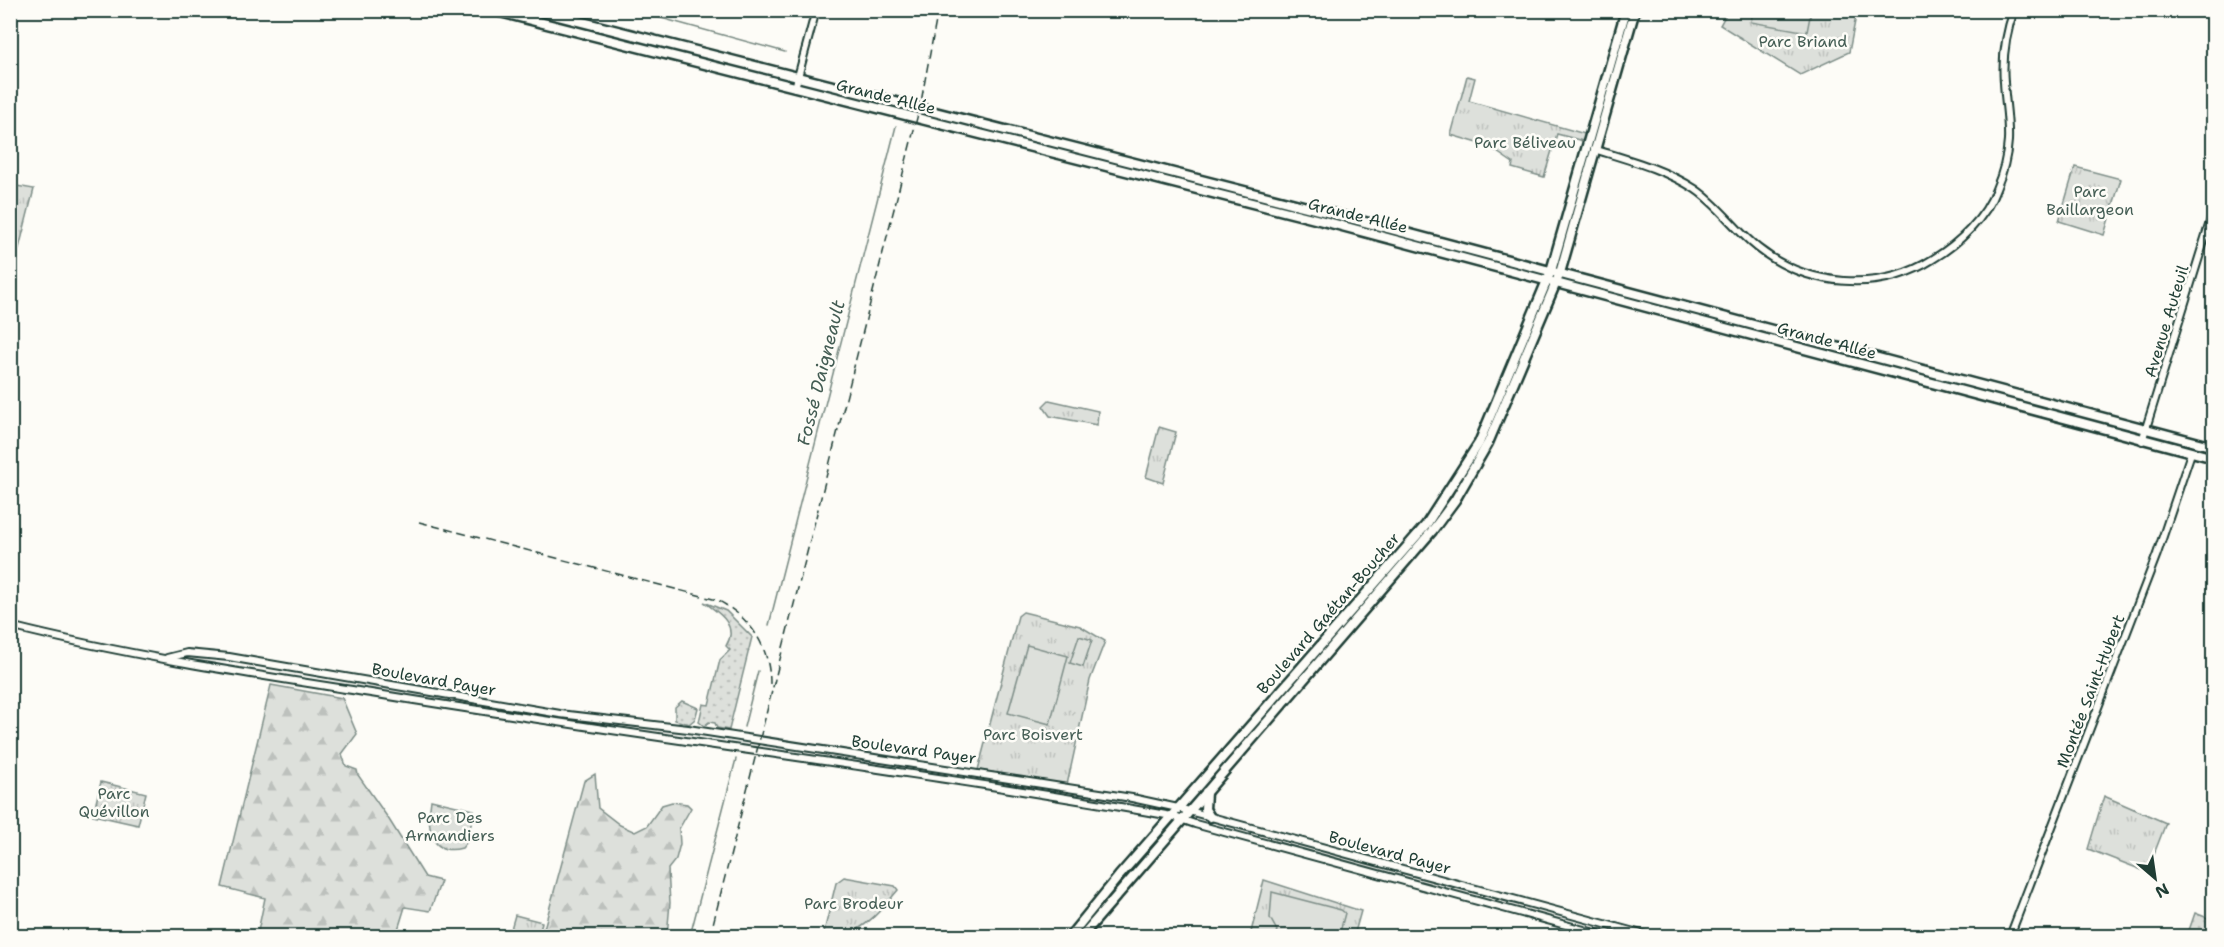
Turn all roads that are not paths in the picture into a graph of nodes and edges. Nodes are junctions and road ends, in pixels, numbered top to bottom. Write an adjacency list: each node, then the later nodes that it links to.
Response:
1 (492, 10): 8 (main road, Grande Allée)
2 (535, 10): 7 (main road, Grande Allée)
3 (816, 10): 7 (street)
4 (1626, 10): 9 (main road)
5 (1635, 10): 9 (main road)
6 (2014, 10): 9 (street)
7 (798, 78): 8 (street); 11 (main road, Grande Allée)
8 (795, 88): 12 (main road, Grande Allée)
9 (1591, 149): 11 (main road, Boulevard Gaétan-Boucher)
10 (2214, 208): 13 (street, Avenue Auteuil)
11 (1555, 272): 12 (main road, Boulevard Gaétan-Boucher); 13 (main road, Grande Allée)
12 (1551, 282): 14 (main road, Grande Allée); 20 (main road, Boulevard Gaétan-Boucher)
13 (2145, 430): 14 (street, Avenue Auteuil); 15 (main road, Grande Allée)
14 (2142, 441): 16 (main road, Grande Allée)
15 (2214, 447)
16 (2191, 453): 17 (main road, Grande Allée); 35 (street, Montée Saint-Hubert)
17 (2214, 458)
18 (10, 626): 19 (street, Boulevard Payer)
19 (164, 659): 21 (street, Boulevard Payer); 22 (street, Boulevard Payer)
20 (1254, 728): 23 (main road, Boulevard Gaétan-Boucher); 26 (main road, Boulevard Gaétan-Boucher)
21 (812, 748): 22 (street); 24 (street, Boulevard Payer)
22 (810, 758): 25 (street, Boulevard Payer)
23 (1206, 791): 27 (main road, Boulevard Gaétan-Boucher); 29 (main road)
24 (1124, 796): 25 (street); 26 (street, Boulevard Payer)
25 (1122, 807): 28 (street, Boulevard Payer)
26 (1178, 807): 27 (street, Boulevard Payer); 28 (main road, Boulevard Gaétan-Boucher)
27 (1191, 811): 29 (street, Boulevard Payer); 30 (main road, Boulevard Gaétan-Boucher)
28 (1172, 816): 30 (street, Boulevard Payer); 31 (main road, Boulevard Gaétan-Boucher)
29 (1210, 817): 34 (street, Boulevard Payer)
30 (1183, 820): 32 (main road, Boulevard Gaétan-Boucher); 33 (street, Boulevard Payer)
31 (1070, 936)
32 (1082, 936)
33 (1606, 936)
34 (1649, 936)
35 (2010, 936)

